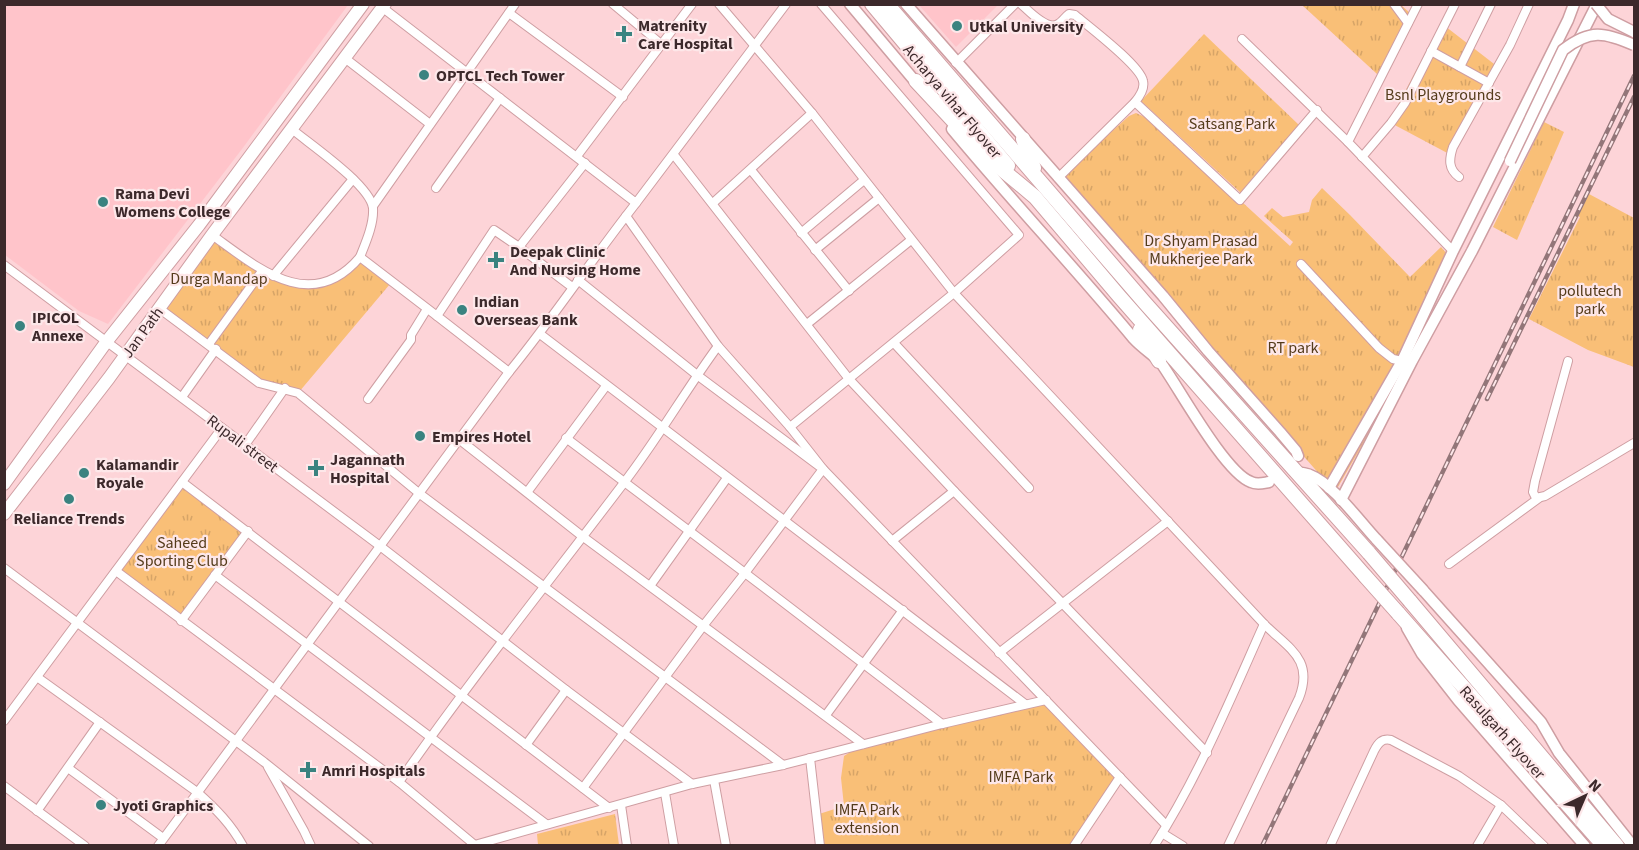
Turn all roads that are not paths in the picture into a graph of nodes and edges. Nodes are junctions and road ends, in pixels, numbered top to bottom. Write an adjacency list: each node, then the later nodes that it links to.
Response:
1 (363, 4): 87 (main road, Jan Path)
2 (515, 4): 22 (street)
3 (613, 4): 26 (street)
4 (692, 4): 26 (street)
5 (719, 4): 27 (street)
6 (786, 4): 27 (street)
7 (822, 4): 67 (street)
8 (850, 4): 34 (street)
9 (872, 4): 56 (highway, Acharya vihar Flyover)
10 (887, 4): 50 (highway, Acharya vihar Flyover)
11 (906, 4): 31 (street)
12 (1015, 4): 31 (street)
13 (1021, 4): 38 (street)
14 (1394, 4): 23 (street)
15 (1418, 4): 23 (street)
16 (1455, 4): 29 (street)
17 (1491, 4): 32 (street)
18 (1529, 4): 35 (street)
19 (1574, 4): 65 (street)
20 (1597, 4): 24 (street, bridge); 69 (street)
21 (384, 6): 30 (main road, Jan Path); 33 (street)
22 (509, 13): 33 (street); 36 (street)
23 (1408, 23): 44 (street)
24 (1635, 32)
25 (1242, 39): 39 (street)
26 (661, 44): 36 (street)
27 (755, 45): 40 (street); 45 (street)
28 (1635, 45): 63 (street, bridge)
29 (1431, 51): 32 (street); 47 (street)
30 (346, 59): 41 (street); 42 (main road, Jan Path)
31 (956, 63): 43 (street)
32 (1460, 67): 35 (street)
33 (467, 72): 37 (street); 41 (street)
34 (916, 81): 56 (highway); 62 (street)
35 (1489, 83): 51 (street)
36 (623, 97): 46 (street)
37 (500, 98): 46 (street); 55 (street)
38 (1135, 102): 39 (street); 52 (street)
39 (1317, 110): 44 (street)
40 (812, 113): 49 (street); 54 (street)
41 (430, 124): 60 (street)
42 (293, 130): 53 (street); 66 (main road, Jan Path)
43 (1023, 139): 50 (highway); 52 (street)
44 (1348, 142): 47 (street)
45 (674, 155): 58 (street); 59 (street)
46 (577, 156): 48 (street)
47 (1362, 157): 72 (street)
48 (585, 163): 58 (street); 70 (street)
49 (751, 170): 59 (street); 64 (street)
50 (1036, 176): 111 (highway, Acharya vihar Flyover)
51 (1459, 177)
52 (1058, 178): 109 (street)
53 (353, 179): 60 (street); 77 (street)
54 (864, 180): 57 (street); 64 (street)
55 (436, 188)
56 (1035, 197): 81 (highway)
57 (879, 198): 68 (street); 71 (street)
58 (636, 203): 61 (street)
59 (713, 203): 85 (street)
60 (373, 206): 73 (street)
61 (626, 216): 78 (street); 90 (street)
62 (1034, 223): 67 (street); 92 (street)
63 (1479, 225): 65 (street); 69 (street)
64 (801, 233): 71 (street)
65 (1462, 234): 72 (street)
66 (212, 235): 76 (street); 82 (main road, Jan Path)
67 (1019, 236): 80 (street)
68 (911, 240): 79 (street); 80 (street)
69 (1477, 242): 123 (street)
70 (519, 247): 78 (street); 84 (street)
71 (815, 250): 79 (street)
72 (1453, 251): 94 (street)
73 (360, 257): 77 (street); 83 (street)
74 (1300, 264): 94 (street)
75 (4, 265): 87 (street, Rupali street)
76 (262, 270): 77 (street); 89 (street)
77 (273, 276)
78 (575, 283): 86 (street); 96 (street)
79 (849, 291): 85 (street)
80 (954, 293): 88 (street); 126 (street)
81 (1119, 296): 92 (highway); 142 (highway, Rasulgarh Flyover, bridge)
82 (160, 309): 89 (street); 91 (main road, Jan Path)
83 (427, 309): 84 (street); 101 (street)
84 (437, 316): 95 (street)
85 (807, 324): 97 (street)
86 (540, 334): 95 (street); 98 (street)
87 (107, 341): 91 (street, Rupali street); 115 (main road, Jan Path)
88 (894, 343): 97 (street); 117 (street)
89 (212, 346): 99 (street); 100 (street)
90 (718, 346): 96 (street); 102 (street)
91 (126, 354): 100 (street, Rupali street); 124 (main road, Jan Path)
92 (1159, 361): 114 (street)
93 (1569, 361): 122 (street)
94 (1402, 362): 118 (street)
95 (510, 372): 106 (street)
96 (697, 375): 104 (street); 110 (street)
97 (849, 378): 102 (street); 120 (street)
98 (606, 386): 104 (street); 105 (street)
99 (285, 388): 108 (street); 121 (street)
100 (182, 397): 103 (street, Rupali street)
101 (368, 399)
102 (790, 427): 110 (street)
103 (222, 428): 108 (street, Rupali street); 113 (street)
104 (662, 429): 112 (street); 116 (street)
105 (566, 438): 116 (street); 119 (street)
106 (460, 440): 119 (street); 121 (street)
107 (1635, 443): 122 (street)
108 (246, 445): 131 (street, Rupali street)
109 (1298, 456)
110 (823, 469): 125 (street); 130 (street)
111 (1296, 472): 118 (street); 205 (highway, Rasulgarh Flyover, bridge)
112 (727, 478): 125 (street); 128 (street)
113 (182, 482): 127 (street); 134 (street)
114 (1269, 482)
115 (4, 484)
116 (624, 484): 128 (street); 129 (street)
117 (1029, 488)
118 (1329, 488): 123 (street)
119 (528, 491): 129 (street)
120 (954, 491): 130 (street); 140 (street)
121 (420, 494): 131 (street); 138 (street)
122 (1539, 498): 132 (street)
123 (1341, 500): 206 (street, bridge)
124 (4, 514)
125 (785, 520): 135 (street); 141 (street)
126 (1168, 521): 140 (street); 145 (street)
127 (248, 531): 136 (street); 139 (street)
128 (688, 531): 135 (street); 137 (street)
129 (582, 536): 137 (street); 138 (street)
130 (892, 541): 149 (street)
131 (380, 546): 139 (street); 147 (street, Rupali street)
132 (1449, 564)
133 (4, 568): 144 (street)
134 (116, 571): 143 (street); 144 (street)
135 (745, 573): 146 (street); 150 (street)
136 (215, 575): 143 (street); 148 (street)
137 (650, 586): 146 (street)
138 (543, 588): 147 (street); 152 (street)
139 (340, 601): 148 (street); 155 (street)
140 (1063, 602): 149 (street); 167 (street)
141 (903, 610): 150 (street); 157 (street)
142 (1400, 616): 203 (street); 204 (highway, Rasulgarh Flyover)
143 (181, 621): 153 (street)
144 (77, 624): 151 (street); 164 (street)
145 (1264, 624): 167 (street); 199 (street)
146 (703, 626): 152 (street); 158 (street)
147 (504, 640): 154 (street, Rupali street); 155 (street)
148 (307, 645): 153 (street); 163 (street)
149 (999, 653): 156 (street)
150 (864, 663): 158 (street); 161 (street)
151 (38, 677): 159 (street); 160 (street)
152 (665, 678): 162 (street); 170 (street)
153 (275, 689): 164 (street); 174 (street)
154 (567, 690): 162 (street, Rupali street); 166 (street)
155 (463, 696): 163 (street); 166 (street)
156 (1046, 700): 157 (street); 172 (street)
157 (1025, 704): 161 (street)
158 (826, 715): 165 (street)
159 (4, 721)
160 (100, 722): 171 (street); 178 (street)
161 (942, 724): 165 (street)
162 (625, 733): 175 (street, Rupali street); 177 (street)
163 (431, 737): 174 (street); 184 (street)
164 (236, 741): 169 (street); 178 (street)
165 (863, 744): 168 (street)
166 (526, 745): 177 (street)
167 (1207, 753): 185 (street)
168 (810, 758): 170 (street); 195 (street)
169 (264, 762): 190 (street); 191 (street)
170 (783, 765): 173 (street)
171 (68, 768): 183 (street); 186 (street)
172 (1120, 777): 185 (street); 196 (street)
173 (714, 780): 175 (street); 194 (street)
174 (399, 782): 187 (street)
175 (692, 784): 179 (street)
176 (4, 786): 183 (street)
177 (583, 788): 182 (street)
178 (197, 792): 186 (street); 189 (street)
179 (665, 793): 180 (street); 193 (street)
180 (621, 805): 182 (street); 192 (street)
181 (1501, 806): 200 (street); 201 (street); 202 (street)
182 (609, 808): 184 (street)
183 (37, 811): 188 (street)
184 (546, 824): 187 (street)
185 (1164, 829): 197 (street); 198 (street)
186 (161, 842)
187 (474, 845)
188 (85, 846)
189 (243, 846)
190 (310, 846)
191 (369, 846)
192 (627, 846)
193 (674, 846)
194 (726, 846)
195 (820, 846)
196 (1074, 846)
197 (1154, 846)
198 (1183, 846)
199 (1228, 846)
200 (1330, 846)
201 (1477, 846)
202 (1544, 846)
203 (1585, 846)
204 (1604, 846)
205 (1617, 846)
206 (1633, 846)

